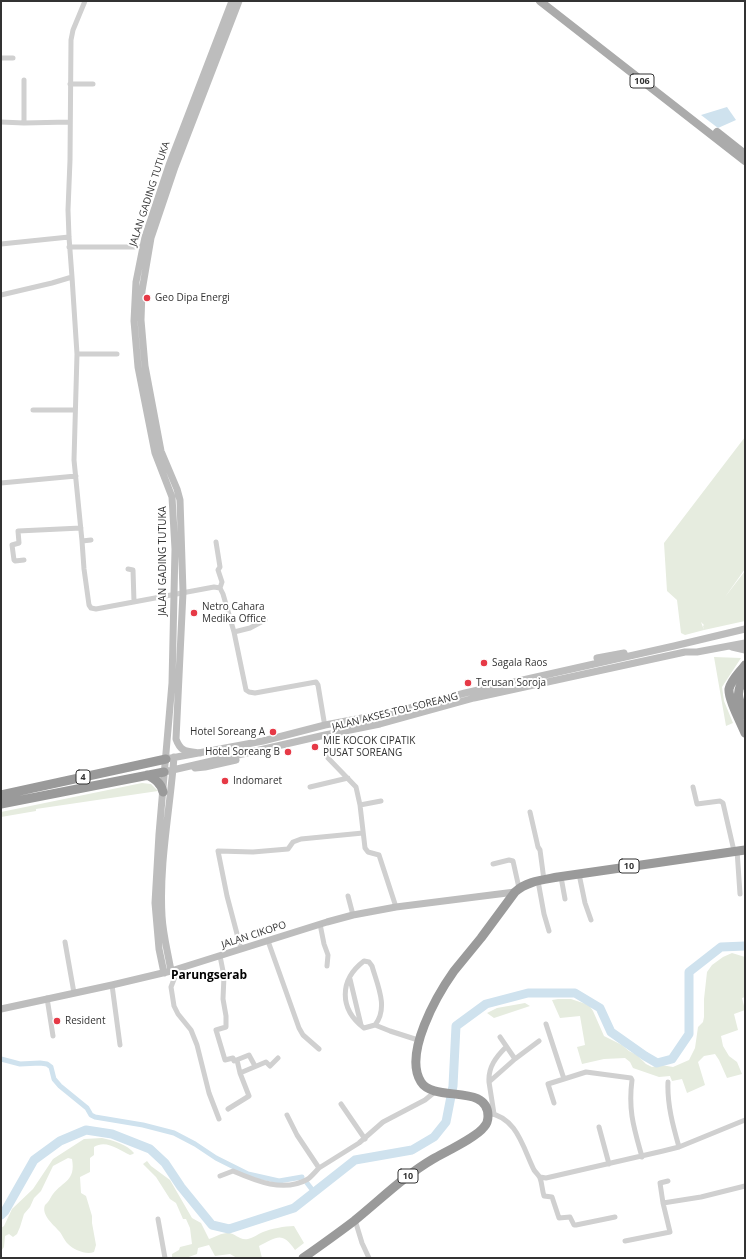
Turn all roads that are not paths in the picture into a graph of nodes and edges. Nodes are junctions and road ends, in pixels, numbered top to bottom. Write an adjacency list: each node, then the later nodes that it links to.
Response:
1 (85, 1): 9 (street)
2 (232, 1): 11 (main road, JALAN GADING TUTUKA)
3 (239, 1): 11 (main road, JALAN GADING TUTUKA)
4 (540, 1): 16 (main road, 106)
5 (547, 1): 15 (main road, 106)
6 (1, 58): 7 (street)
7 (13, 58)
8 (24, 80): 14 (street)
9 (70, 84): 10 (street); 13 (street)
10 (93, 84)
11 (190, 119): 20 (main road, JALAN GADING TUTUKA); 36 (main road, JALAN GADING TUTUKA)
12 (1, 122): 14 (street)
13 (69, 122): 14 (street); 17 (street)
14 (24, 123)
15 (745, 154)
16 (745, 161)
17 (68, 237): 18 (street); 19 (street)
18 (1, 244)
19 (69, 247): 20 (street); 21 (street)
20 (142, 247): 37 (main road, JALAN GADING TUTUKA)
21 (72, 277): 22 (street); 23 (street)
22 (1, 295)
23 (77, 354): 24 (street); 26 (street)
24 (117, 354)
25 (33, 410): 26 (street)
26 (74, 410): 27 (street)
27 (76, 476): 28 (street); 29 (street)
28 (1, 483)
29 (81, 528): 31 (street); 33 (street)
30 (91, 540): 31 (street)
31 (82, 541): 38 (street)
32 (216, 542): 35 (street)
33 (24, 560)
34 (128, 569): 38 (street)
35 (220, 588): 36 (street); 41 (street)
36 (183, 592): 37 (street); 56 (main road, JALAN GADING TUTUKA)
37 (174, 594): 38 (street); 57 (main road, JALAN GADING TUTUKA)
38 (134, 602)
39 (265, 620): 41 (street)
40 (745, 629): 42 (main road, JALAN AKSES TOL SOREANG)
41 (234, 632): 52 (street)
42 (694, 641): 49 (main road, JALAN AKSES TOL SOREANG); 50 (main road, JALAN AKSES TOL SOREANG)
43 (745, 643): 44 (main road, JALAN AKSES TOL SOREANG)
44 (723, 647): 45 (main road); 46 (main road, JALAN AKSES TOL SOREANG)
45 (745, 650)
46 (697, 652): 49 (main road, JALAN AKSES TOL SOREANG); 53 (main road, JALAN AKSES TOL SOREANG)
47 (745, 666): 54 (highway)
48 (745, 678): 51 (highway)
49 (522, 684): 50 (main road, JALAN AKSES TOL SOREANG); 53 (main road, JALAN AKSES TOL SOREANG)
50 (404, 708): 52 (main road, JALAN AKSES TOL SOREANG); 56 (main road, JALAN AKSES TOL SOREANG)
51 (745, 715)
52 (324, 721): 56 (main road, JALAN AKSES TOL SOREANG)
53 (380, 726): 55 (main road, JALAN AKSES TOL SOREANG); 58 (main road, JALAN AKSES TOL SOREANG)
54 (745, 733)
55 (325, 739): 58 (main road, JALAN AKSES TOL SOREANG); 61 (street)
56 (200, 753): 57 (main road, JALAN AKSES TOL SOREANG)
57 (170, 758): 59 (main road, JALAN GADING TUTUKA); 65 (highway, 4)
58 (192, 766): 59 (main road, JALAN AKSES TOL SOREANG)
59 (169, 771): 60 (highway, 4); 64 (main road, JALAN GADING TUTUKA); 90 (main road, JALAN GADING TUTUKA)
60 (147, 776): 64 (highway); 67 (highway, 4)
61 (348, 778): 62 (street); 68 (street)
62 (310, 787)
63 (693, 787): 71 (street)
64 (163, 792): 91 (main road, JALAN GADING TUTUKA)
65 (1, 795)
66 (381, 801): 68 (street)
67 (1, 804)
68 (360, 805): 70 (street)
69 (530, 812): 75 (street)
70 (363, 833): 80 (street); 87 (street)
71 (739, 850): 73 (highway, 10); 77 (street)
72 (493, 864): 76 (street)
73 (580, 874): 74 (highway, 10); 82 (street)
74 (561, 877): 75 (highway, 10); 79 (street)
75 (541, 880): 76 (highway, 10); 84 (street)
76 (517, 890): 80 (main road, JALAN CIKOPO); 102 (highway)
77 (740, 894)
78 (348, 896): 81 (street)
79 (565, 899)
80 (396, 907): 81 (main road, JALAN CIKOPO)
81 (353, 915): 83 (main road, JALAN CIKOPO)
82 (591, 920)
83 (320, 924): 85 (main road, JALAN CIKOPO); 89 (street)
84 (549, 931)
85 (268, 941): 87 (main road, JALAN CIKOPO); 106 (street)
86 (65, 942): 94 (street)
87 (241, 949): 88 (main road, JALAN CIKOPO)
88 (220, 956): 90 (main road, JALAN CIKOPO); 109 (street)
89 (327, 966)
90 (175, 970): 91 (main road, JALAN CIKOPO); 121 (street)
91 (164, 973): 93 (main road, JALAN CIKOPO)
92 (350, 979): 98 (street); 98 (street); 99 (street)
93 (112, 985): 94 (main road, JALAN CIKOPO); 104 (street)
94 (74, 993): 95 (main road, JALAN CIKOPO)
95 (47, 998): 96 (main road, JALAN CIKOPO); 100 (street)
96 (1, 1009)
97 (546, 1024): 112 (street)
98 (361, 1025): 99 (street)
99 (375, 1025): 102 (street)
100 (52, 1036)
101 (500, 1037): 105 (street)
102 (418, 1040): 115 (highway)
103 (539, 1041): 108 (street)
104 (120, 1045)
105 (506, 1046): 108 (street); 113 (street)
106 (320, 1049)
107 (278, 1058): 110 (street)
108 (514, 1059): 113 (street)
109 (237, 1060): 110 (street); 111 (street)
110 (255, 1066): 111 (street)
111 (240, 1073): 118 (street)
112 (564, 1079): 116 (street); 126 (street)
113 (489, 1082): 119 (street)
114 (668, 1082): 125 (street)
115 (437, 1092): 119 (highway); 124 (street)
116 (554, 1103)
117 (340, 1104): 124 (street)
118 (228, 1109)
119 (491, 1114): 130 (street); 136 (highway, 10)
120 (287, 1115): 128 (street)
121 (219, 1120)
122 (745, 1120): 125 (street)
123 (599, 1126): 127 (street)
124 (365, 1139): 128 (street)
125 (679, 1147): 126 (street)
126 (642, 1157): 127 (street)
127 (610, 1164): 130 (street)
128 (319, 1168): 129 (street)
129 (220, 1176)
130 (540, 1177): 134 (street)
131 (668, 1181): 133 (street)
132 (745, 1186): 133 (street)
133 (663, 1203): 137 (street)
134 (615, 1217)
135 (158, 1219): 138 (street)
136 (355, 1220): 139 (highway, 10); 140 (street)
137 (625, 1241)
138 (165, 1258)
139 (302, 1258)
140 (369, 1258)

